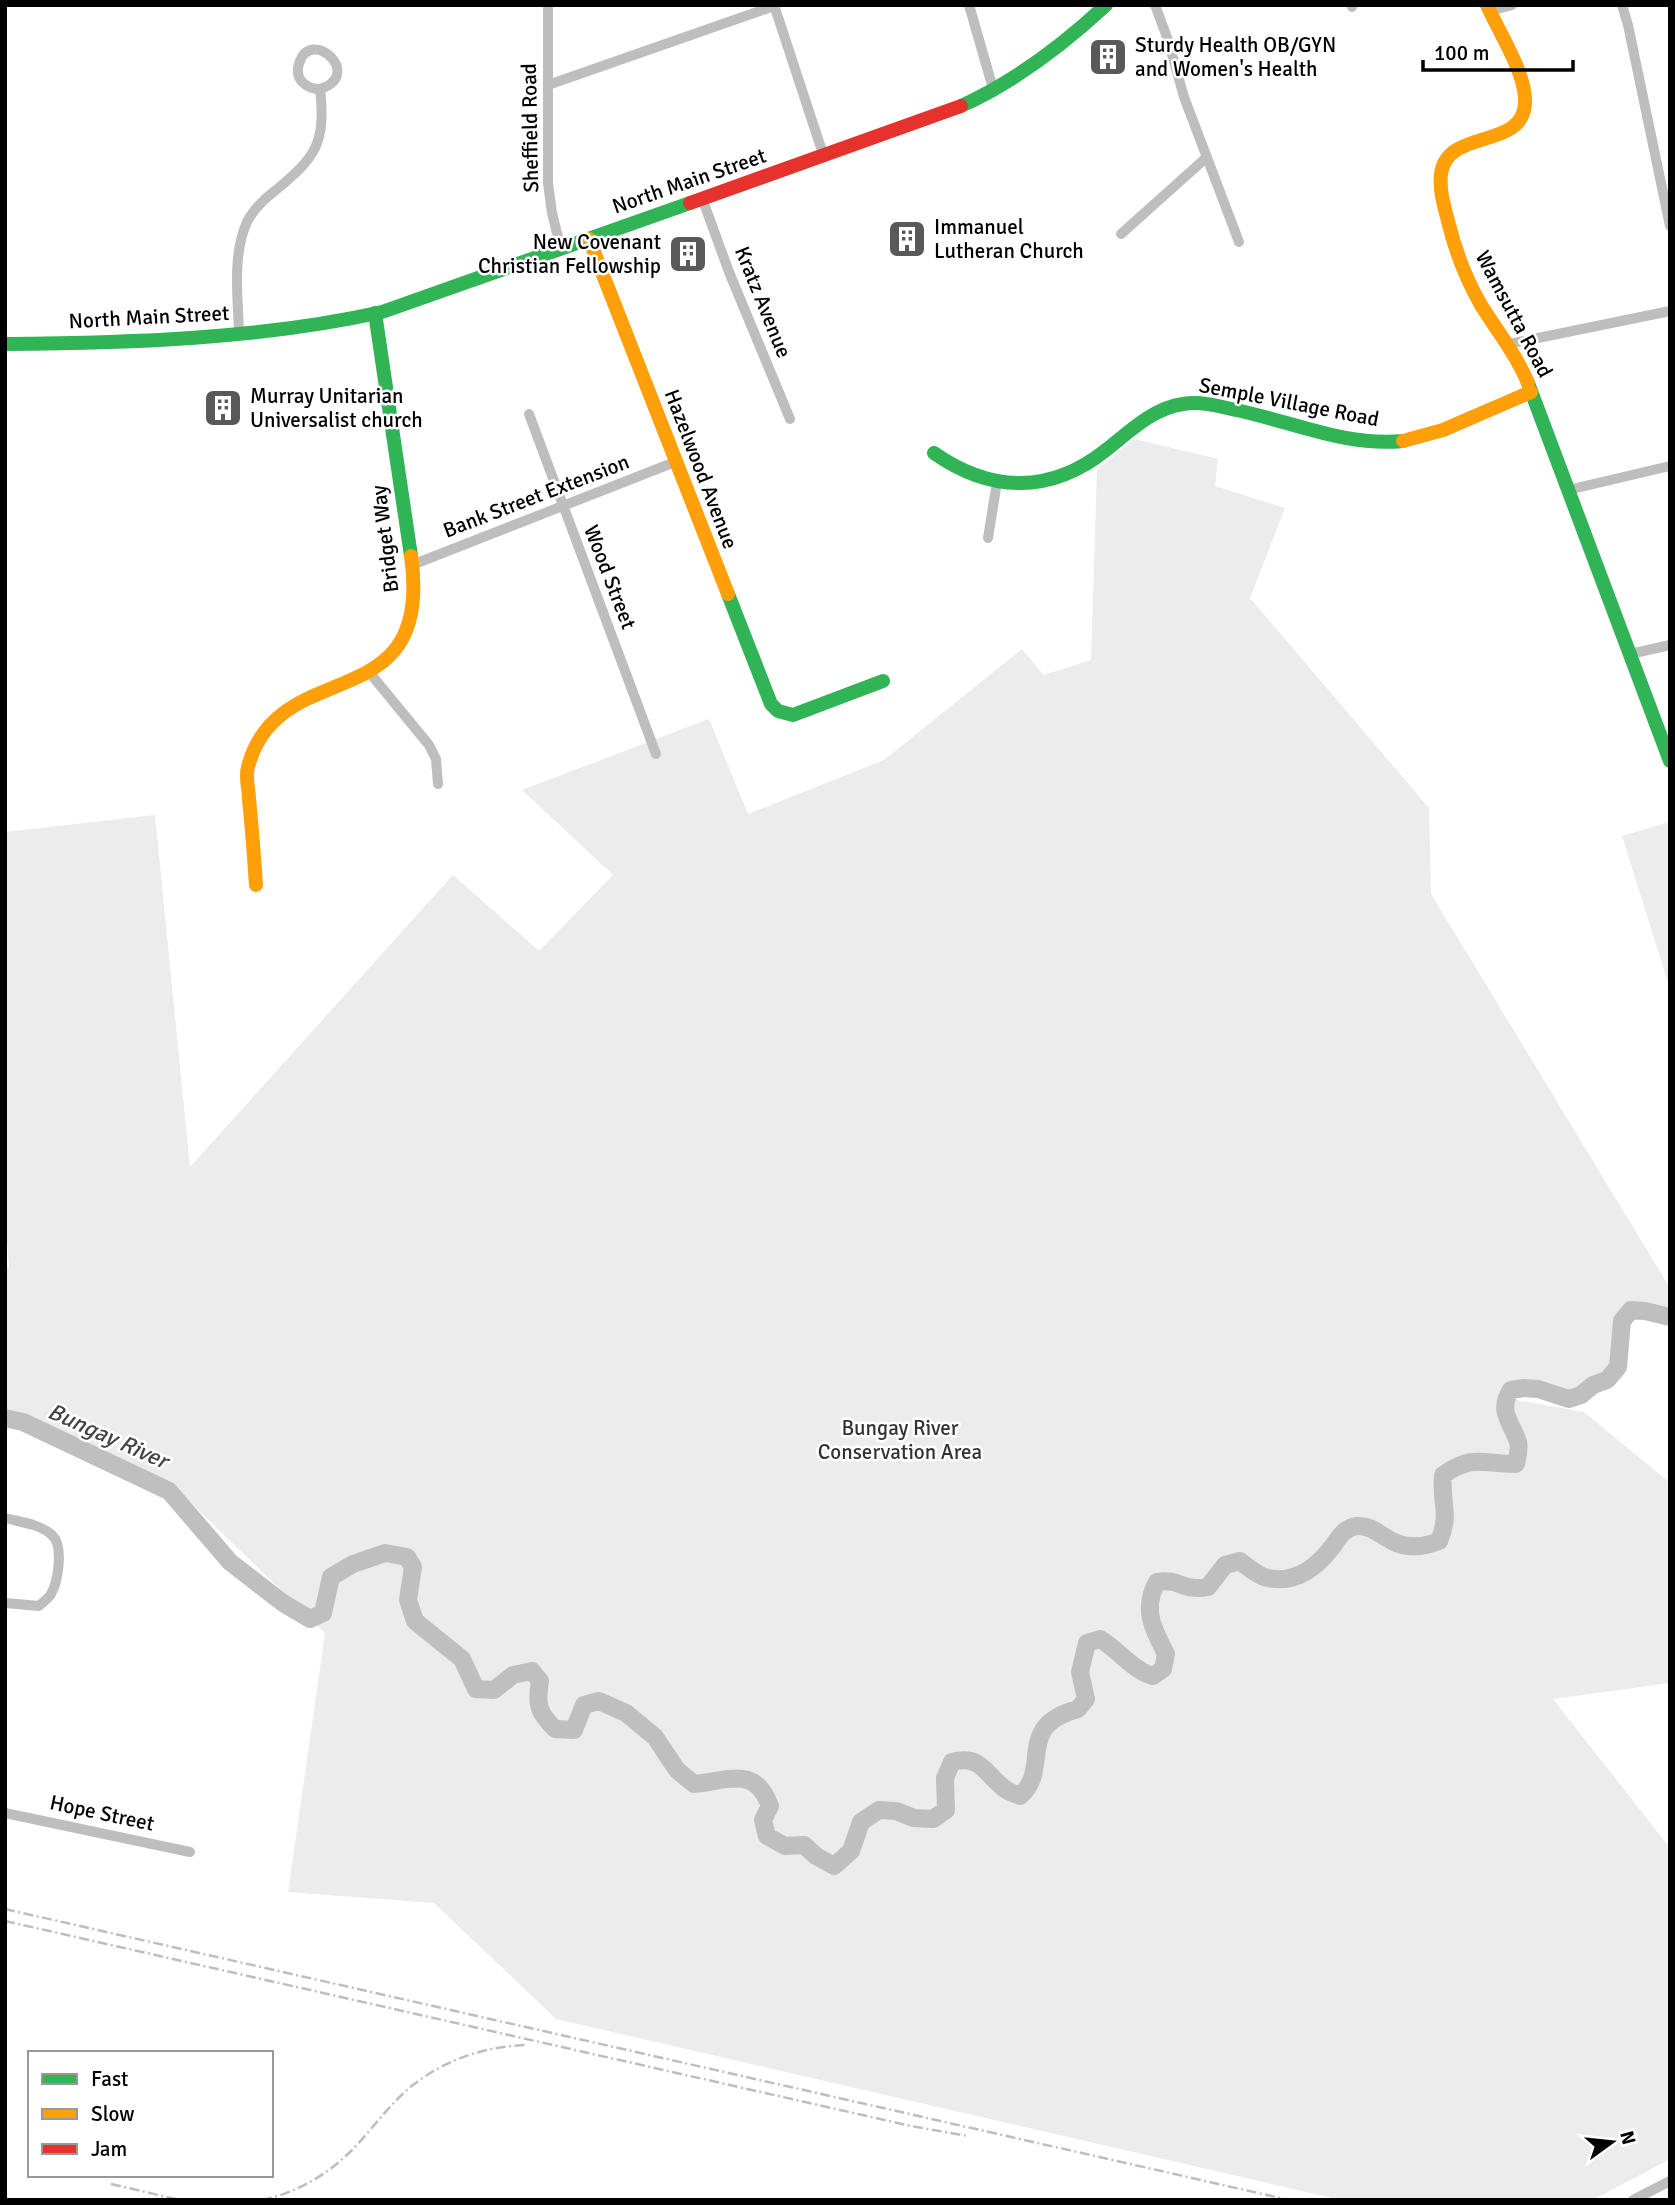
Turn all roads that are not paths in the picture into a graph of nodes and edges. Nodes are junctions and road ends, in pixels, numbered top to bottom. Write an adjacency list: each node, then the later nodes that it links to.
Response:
1 (548, 5): 9 (street, Sheffield Road)
2 (774, 5): 9 (street); 12 (street)
3 (968, 5): 11 (street)
4 (1107, 5): 11 (street, North Main Street)
5 (1155, 5): 13 (street)
6 (1512, 5): 8 (street)
7 (1622, 5): 15 (street)
8 (1488, 8): 24 (street, Wamsutta Road)
9 (548, 85): 19 (street, Sheffield Road)
10 (320, 89): 10 (street); 22 (street)
11 (993, 92): 12 (street, North Main Street)
12 (824, 157): 14 (street, North Main Street)
13 (1207, 157): 16 (street); 18 (street)
14 (702, 198): 17 (street, North Main Street); 27 (street, Kratz Avenue)
15 (1670, 226)
16 (1121, 234)
17 (589, 239): 19 (street, North Main Street); 29 (street, Hazelwood Avenue)
18 (1239, 242)
19 (561, 249): 21 (street, North Main Street)
20 (1670, 311): 24 (street)
21 (375, 313): 22 (street, North Main Street); 35 (street, Bridget Way)
22 (239, 333): 23 (street, North Main Street)
23 (5, 344)
24 (1509, 344): 25 (street, Wamsutta Road)
25 (1531, 392): 31 (street, Semple Village Road); 32 (street, Wamsutta Road)
26 (529, 414): 33 (street, Wood Street)
27 (790, 419)
28 (934, 453): 31 (street, Semple Village Road)
29 (675, 462): 33 (street, Bank Street Extension); 39 (street, Hazelwood Avenue)
30 (1670, 466): 32 (street)
31 (997, 482): 34 (street)
32 (1568, 490): 37 (street, Wamsutta Road)
33 (563, 506): 35 (street, Bank Street Extension); 40 (street, Wood Street)
34 (988, 538)
35 (412, 565): 38 (street, Bridget Way)
36 (1670, 645): 37 (street)
37 (1630, 654): 41 (street, Wamsutta Road)
38 (369, 672): 42 (street); 43 (street, Bridget Way)
39 (883, 681)
40 (656, 754)
41 (1670, 761)
42 (438, 785)
43 (256, 885)
44 (5, 1518): 45 (street)
45 (5, 1603)
46 (5, 1813): 47 (street, Hope Street)
47 (190, 1852)
48 (1670, 2181): 49 (street)
49 (1633, 2200)

